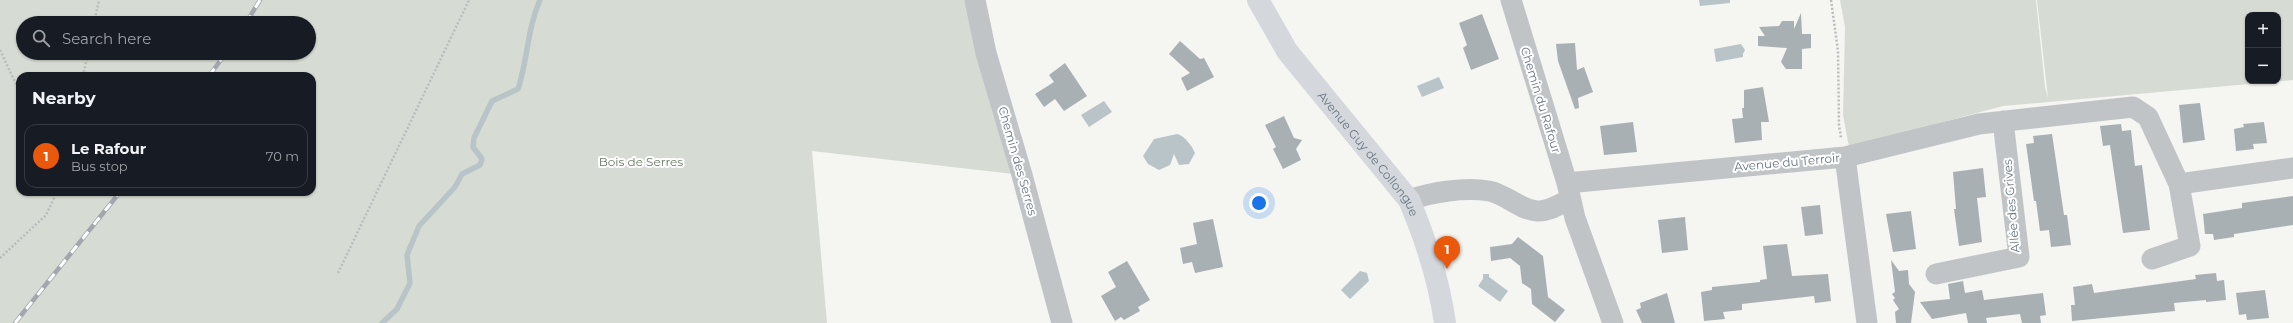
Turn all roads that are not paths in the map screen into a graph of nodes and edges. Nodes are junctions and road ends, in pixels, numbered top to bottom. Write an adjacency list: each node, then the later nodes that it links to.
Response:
1 (975, 0): 12 (street, Chemin des Serres)
2 (1258, 0): 9 (main road, Avenue Guy de Collongue)
3 (1511, 0): 8 (street, Chemin du Rafour)
4 (2003, 121): 5 (street, Avenue du Terroir); 7 (street, Avenue du Terroir); 11 (street, Allée des Grives)
5 (1845, 156): 8 (street, Avenue du Terroir); 15 (street)
6 (2293, 168): 7 (street)
7 (2179, 184): 10 (street, Avenue du Terroir)
8 (1568, 191): 9 (street); 14 (street, Chemin du Rafour)
9 (1409, 200): 13 (main road, Avenue Guy de Collongue)
10 (2152, 259)
11 (1936, 274)
12 (1062, 323)
13 (1445, 323)
14 (1613, 323)
15 (1867, 323)

